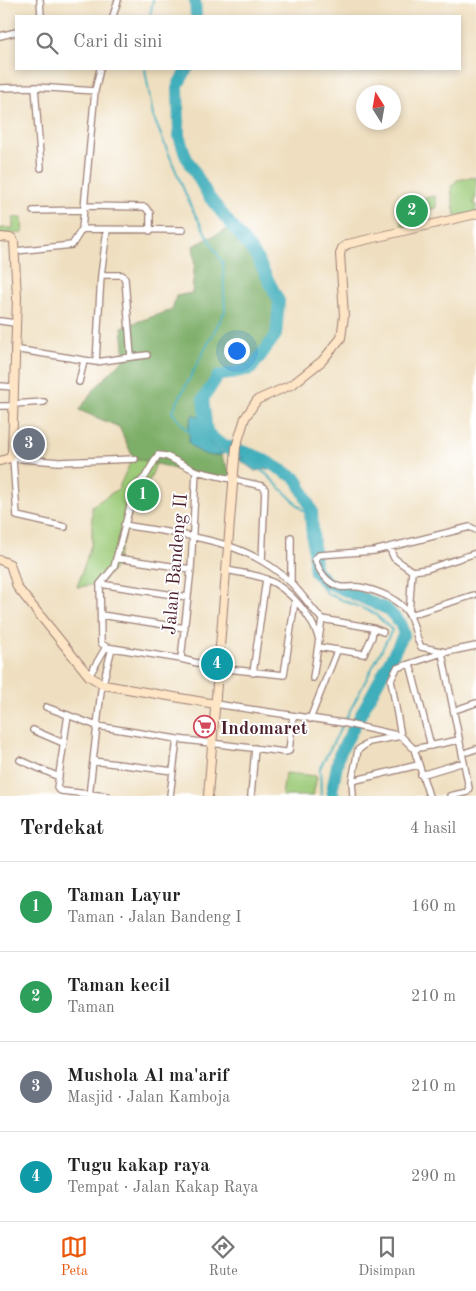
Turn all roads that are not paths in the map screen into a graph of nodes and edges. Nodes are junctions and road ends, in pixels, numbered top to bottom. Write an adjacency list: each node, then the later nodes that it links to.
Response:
1 (40, 0): 3 (street)
2 (118, 0): 4 (street)
3 (41, 15)
4 (113, 15)
5 (15, 32): 6 (street)
6 (0, 36)
7 (100, 70): 10 (street)
8 (35, 87): 9 (street); 10 (street); 11 (street)
9 (0, 88)
10 (96, 91): 12 (street)
11 (40, 168)
12 (84, 208): 13 (street); 15 (street); 18 (street)
13 (33, 211)
14 (476, 214): 39 (street)
15 (82, 229): 16 (street); 20 (street)
16 (107, 230): 18 (street); 21 (street)
17 (183, 230): 18 (street)
18 (150, 231)
19 (0, 237): 20 (street)
20 (16, 251): 23 (street)
21 (101, 275): 26 (street); 28 (street)
22 (0, 320): 23 (street)
23 (15, 323): 24 (street)
24 (14, 349): 27 (street); 31 (street)
25 (147, 355): 26 (street)
26 (131, 357): 28 (street)
27 (84, 361): 28 (street); 29 (street)
28 (96, 362)
29 (79, 382)
30 (0, 386): 31 (street)
31 (12, 387): 33 (street)
32 (44, 402): 33 (street)
33 (13, 405): 34 (street); 35 (street)
34 (0, 406)
35 (12, 458): 36 (street); 37 (street); 41 (street)
36 (134, 459)
37 (0, 461)
38 (196, 471): 39 (street); 40 (street); 43 (street, Jalan Bandeng II)
39 (233, 481): 45 (street); 50 (street)
40 (124, 525): 43 (street); 48 (street)
41 (65, 527)
42 (476, 530): 46 (street)
43 (193, 537): 45 (street); 51 (street, Jalan Bandeng II)
44 (291, 537): 55 (street)
45 (230, 544): 50 (street); 52 (street)
46 (389, 547): 53 (street); 61 (street)
47 (476, 553): 53 (street)
48 (116, 558): 51 (street); 56 (street)
49 (0, 560): 76 (street)
50 (262, 561): 55 (street)
51 (191, 569): 58 (street, Jalan Bandeng II)
52 (227, 570): 54 (street); 74 (street)
53 (412, 571): 61 (street)
54 (266, 579): 59 (street); 75 (street)
55 (291, 582): 62 (street)
56 (100, 584): 58 (street); 60 (street)
57 (474, 595): 61 (street)
58 (187, 597): 63 (street, Jalan Bandeng II)
59 (294, 601): 66 (street); 75 (street)
60 (102, 615): 63 (street); 68 (street)
61 (410, 615): 71 (street)
62 (322, 619): 64 (street); 66 (street)
63 (184, 628): 72 (street, Jalan Bandeng II)
64 (373, 628): 65 (street); 70 (street)
65 (383, 632)
66 (319, 639): 69 (street)
67 (476, 646): 71 (street)
68 (109, 647): 72 (street); 76 (street); 78 (street)
69 (318, 647): 70 (street); 77 (street)
70 (337, 651): 85 (street)
71 (444, 653): 73 (street); 90 (street)
72 (181, 659): 74 (street)
73 (410, 664): 88 (street); 93 (street)
74 (218, 668): 75 (street); 80 (street)
75 (254, 672)
76 (89, 676): 78 (street)
77 (313, 678)
78 (104, 685): 80 (street); 86 (street)
79 (476, 703): 82 (street)
80 (214, 704): 84 (street); 92 (street)
81 (46, 707): 83 (street)
82 (458, 709)
83 (68, 715): 86 (street); 91 (street)
84 (293, 716): 85 (street); 94 (street)
85 (310, 719): 88 (street)
86 (97, 726): 89 (street); 99 (street)
87 (33, 730): 91 (street)
88 (401, 736): 95 (street); 105 (street)
89 (177, 739): 92 (street); 102 (street)
90 (459, 740): 93 (street); 100 (street)
91 (63, 743): 104 (street)
92 (213, 743): 94 (street); 109 (street)
93 (431, 746): 95 (street)
94 (255, 748): 110 (street)
95 (414, 749): 101 (street)
96 (476, 750): 97 (street)
97 (467, 752)
98 (20, 760): 104 (street)
99 (93, 761): 102 (street); 106 (street)
100 (464, 762): 103 (street); 113 (street)
101 (418, 765): 103 (street); 105 (street)
102 (173, 771): 108 (street)
103 (420, 775): 112 (street)
104 (59, 777): 106 (street)
105 (352, 781): 111 (street)
106 (90, 795): 107 (street)
107 (107, 796)
108 (170, 796)
109 (208, 796)
110 (251, 796)
111 (353, 796)
112 (427, 796)
113 (450, 796)

